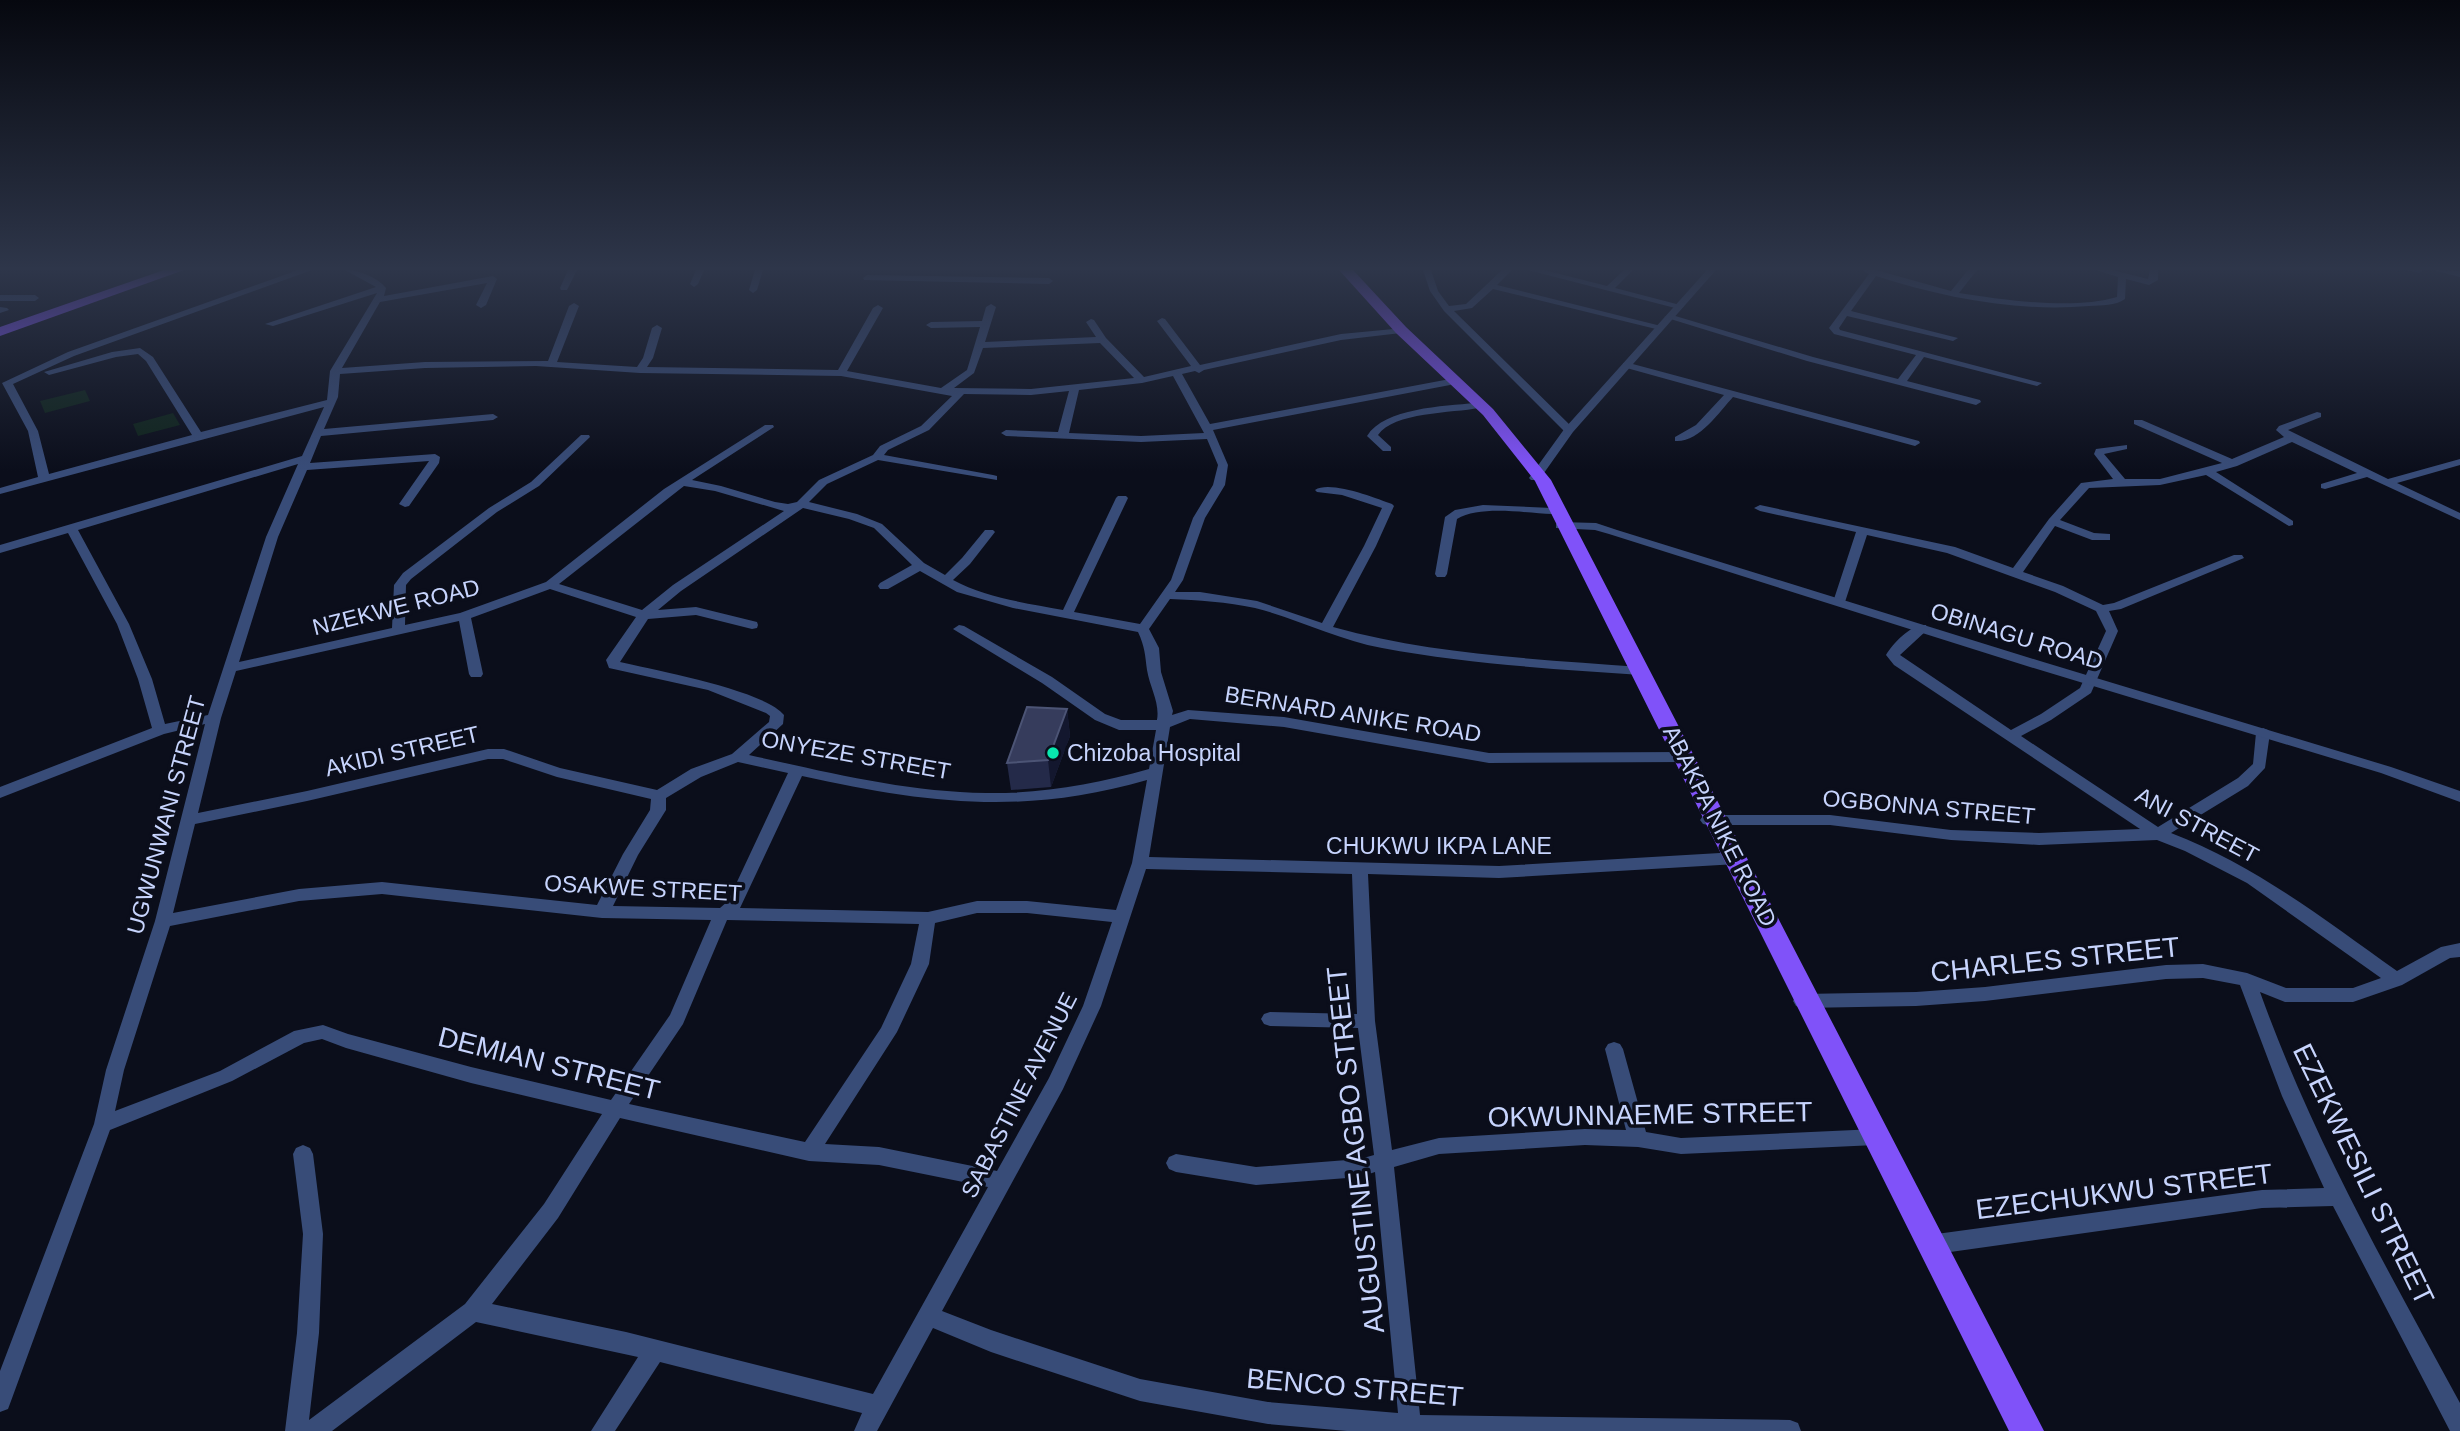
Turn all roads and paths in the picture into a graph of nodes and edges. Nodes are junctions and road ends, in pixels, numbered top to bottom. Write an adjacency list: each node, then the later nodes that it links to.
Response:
1 (121, 337): 32 (street)
2 (353, 337): 25 (street, UGWUNWANI STREET)
3 (562, 337): 21 (street)
4 (654, 337): 23 (street)
5 (862, 337): 26 (street)
6 (982, 337): 19 (street)
7 (1100, 337): 18 (street)
8 (1174, 337): 24 (street)
9 (1343, 337): 24 (street)
10 (1405, 337): 29 (main road, ABAKPA NIKE ROAD)
11 (1405, 337): 61 (main road, ABAKPA NIKE ROAD)
12 (1475, 337): 43 (street)
13 (1651, 337): 22 (street)
14 (1738, 337): 30 (street)
15 (1854, 337): 20 (street)
16 (1948, 337): 17 (street)
17 (1953, 338)
18 (1102, 340): 19 (street); 28 (street)
19 (979, 345): 34 (street)
20 (1921, 355): 30 (street); 31 (street)
21 (551, 365): 23 (street); 25 (street)
22 (1626, 365): 35 (street); 43 (street)
23 (640, 370): 26 (street)
24 (1199, 370): 27 (street)
25 (335, 371): 36 (street, UGWUNWANI STREET)
26 (841, 373): 34 (street)
27 (1177, 374): 28 (street); 44 (street)
28 (1142, 380): 33 (street)
29 (1450, 382): 38 (main road, ABAKPA NIKE ROAD); 44 (street)
30 (1900, 383): 37 (street)
31 (2037, 383)
32 (4, 384): 48 (street); 62 (street)
33 (1074, 389): 34 (street); 47 (street)
34 (943, 390): 55 (street)
35 (1731, 393): 50 (street); 52 (street)
36 (331, 402): 45 (street, UGWUNWANI STREET); 48 (street)
37 (1976, 402)
38 (1475, 406): 54 (street); 61 (main road, ABAKPA NIKE ROAD)
39 (2317, 415): 51 (street)
40 (493, 417): 45 (street)
41 (2138, 422): 58 (street)
42 (769, 427): 64 (street, NZEKWE ROAD)
43 (1569, 430): 61 (street)
44 (1209, 432): 47 (street); 90 (street)
45 (318, 433): 57 (street, UGWUNWANI STREET)
46 (1006, 433): 47 (street)
47 (1063, 435)
48 (198, 436): 62 (street)
49 (585, 437): 101 (street)
50 (1679, 439)
51 (2292, 439): 58 (street); 60 (street)
52 (1915, 443)
53 (2123, 447): 66 (street)
54 (1387, 449)
55 (877, 457): 63 (street); 72 (street)
56 (2460, 462): 65 (street)
57 (302, 463): 71 (street); 78 (street); 102 (street, UGWUNWANI STREET)
58 (2233, 464): 59 (street)
59 (2210, 473): 66 (street); 77 (street)
60 (2369, 473): 65 (street); 67 (street)
61 (1536, 476): 75 (main road, ABAKPA NIKE ROAD)
62 (44, 478): 69 (street)
63 (993, 478)
64 (682, 482): 72 (street); 88 (street, NZEKWE ROAD)
65 (2390, 482): 74 (street)
66 (2122, 483): 76 (street)
67 (2325, 486)
68 (1321, 490): 100 (street)
69 (0, 491)
70 (1122, 498): 93 (street)
71 (405, 503)
72 (801, 504): 84 (street); 94 (street)
73 (1760, 508): 79 (street)
74 (2460, 517)
75 (1560, 521): 86 (street, OBINAGU ROAD); 91 (street, OBINAGU ROAD); 103 (main road, ABAKPA NIKE ROAD)
76 (2053, 521): 81 (street); 85 (street)
77 (2289, 523)
78 (72, 529): 82 (street); 108 (street)
79 (1863, 530): 85 (street); 91 (street)
80 (989, 532): 87 (street)
81 (2106, 537)
82 (0, 549)
83 (2238, 558): 92 (street)
84 (920, 566): 87 (street); 89 (street)
85 (2017, 573): 92 (street)
86 (1441, 574)
87 (944, 581): 93 (street)
88 (550, 585): 94 (street); 95 (street, NZEKWE ROAD)
89 (884, 586)
90 (1166, 595): 99 (street); 100 (street)
91 (1839, 601): 97 (street, OBINAGU ROAD)
92 (2101, 609): 105 (street)
93 (1067, 614): 99 (street)
94 (644, 615): 96 (street); 111 (street, ONYEZE STREET)
95 (464, 616): 101 (street, NZEKWE ROAD); 104 (street)
96 (752, 625)
97 (1921, 628): 105 (street, OBINAGU ROAD); 110 (street, ANI STREET)
98 (960, 629): 107 (street, BERNARD ANIKE ROAD)
99 (1143, 629): 107 (street, SABASTINE AVENUE)
100 (1326, 629): 103 (street)
101 (398, 630): 102 (street, NZEKWE ROAD)
102 (231, 668): 106 (street, UGWUNWANI STREET)
103 (1637, 671): 112 (main road, ABAKPA NIKE ROAD)
104 (476, 674)
105 (2090, 680): 109 (street, OBINAGU ROAD); 110 (street)
106 (214, 718): 108 (street); 118 (street, UGWUNWANI STREET)
107 (1162, 725): 112 (street, BERNARD ANIKE ROAD); 114 (street, SABASTINE AVENUE)
108 (160, 730): 115 (street)
109 (2263, 733): 117 (street, OBINAGU ROAD); 120 (street, OGBONNA STREET)
110 (2010, 736): 120 (street, ANI STREET)
111 (737, 757): 113 (street, ONYEZE STREET); 116 (street)
112 (1681, 757): 119 (main road, ABAKPA NIKE ROAD)
113 (797, 770): 114 (street, ONYEZE STREET); 125 (street)
114 (1153, 773): 122 (street, SABASTINE AVENUE)
115 (0, 793)
116 (659, 796): 118 (street, AKIDI STREET); 124 (street)
117 (2460, 797)
118 (190, 820): 128 (street, UGWUNWANI STREET)
119 (1712, 820): 120 (street, OGBONNA STREET); 121 (main road, ABAKPA NIKE ROAD)
120 (2158, 834): 131 (street, ANI STREET)
121 (1732, 858): 123 (street, CHUKWU IKPA LANE); 132 (main road, ABAKPA NIKE ROAD)
122 (1140, 863): 123 (street, CHUKWU IKPA LANE); 126 (street, SABASTINE AVENUE)
123 (1360, 870): 134 (street, AUGUSTINE AGBO STREET)
124 (602, 912): 125 (street, OSAKWE STREET); 128 (street, OSAKWE STREET)
125 (721, 915): 127 (street, OSAKWE STREET); 136 (street)
126 (1123, 917): 127 (street, OSAKWE STREET); 144 (street, SABASTINE AVENUE)
127 (928, 918): 140 (street)
128 (163, 921): 137 (street, UGWUNWANI STREET)
129 (2460, 950): 131 (street, CHARLES STREET)
130 (2247, 980): 131 (street, CHARLES STREET); 132 (street, CHARLES STREET); 145 (street, EZEKWESILI STREET)
131 (2396, 980)
132 (1803, 1001): 138 (main road, ABAKPA NIKE ROAD)
133 (1270, 1019): 134 (street)
134 (1366, 1021): 142 (street, AUGUSTINE AGBO STREET)
135 (1614, 1049): 139 (street)
136 (615, 1109): 137 (street, DEMIAN STREET); 140 (street, DEMIAN STREET); 147 (street)
137 (103, 1124): 150 (street, UGWUNWANI STREET)
138 (1868, 1137): 139 (street, OKWUNNAEME STREET); 146 (main road, ABAKPA NIKE ROAD)
139 (1637, 1139): 142 (street, OKWUNNAEME STREET)
140 (808, 1152): 144 (street, DEMIAN STREET)
141 (303, 1154): 157 (street)
142 (1384, 1160): 143 (street, OKWUNNAEME STREET); 153 (street, AUGUSTINE AGBO STREET)
143 (1176, 1163)
144 (1001, 1181): 148 (street, SABASTINE AVENUE)
145 (2338, 1197): 146 (street, EZECHUKWU STREET); 154 (street, EZEKWESILI STREET)
146 (1924, 1245): 162 (main road, ABAKPA NIKE ROAD); 163 (main road, ABAKPA NIKE ROAD)
147 (473, 1311): 149 (street); 158 (street)
148 (928, 1316): 152 (street, SABASTINE AVENUE); 153 (street, BENCO STREET)
149 (655, 1351): 152 (street); 159 (street)
150 (5, 1372): 151 (street, UGWUNWANI STREET)
151 (0, 1401)
152 (878, 1406): 160 (street, SABASTINE AVENUE)
153 (1410, 1424): 155 (street, BENCO STREET)
154 (2460, 1426)
155 (1445, 1429): 156 (street, BENCO STREET)
156 (1699, 1430): 161 (street, BENCO STREET)
157 (296, 1431)
158 (313, 1431)
159 (602, 1431)
160 (865, 1431)
161 (1790, 1431)
162 (2011, 1431)
163 (2027, 1431)

